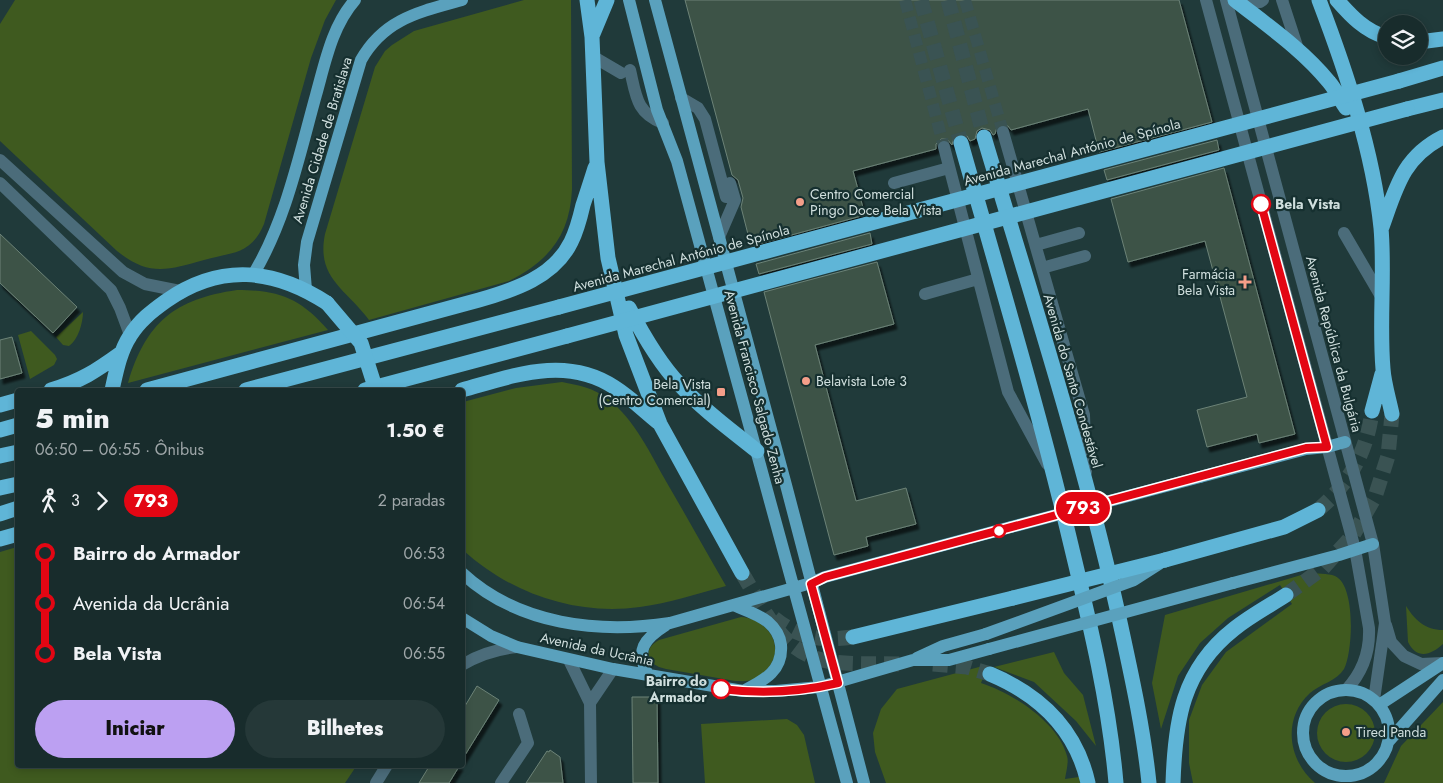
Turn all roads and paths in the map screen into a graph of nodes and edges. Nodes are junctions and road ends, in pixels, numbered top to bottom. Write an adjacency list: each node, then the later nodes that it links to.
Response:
1 (354, 0): 44 (main road, Avenida Cidade de Bratislava)
2 (462, 0): 46 (main road, Avenida Cidade de Bratislava)
3 (587, 0): 14 (highway)
4 (607, 0): 14 (highway)
5 (628, 0): 22 (main road, Avenida Francisco Salgado Zenha)
6 (654, 0): 20 (main road, Avenida Francisco Salgado Zenha)
7 (1206, 0): 68 (street)
8 (1263, 0): 12 (street)
9 (1282, 0): 17 (street)
10 (1319, 0): 26 (highway)
11 (1337, 0): 13 (highway)
12 (1234, 1): 17 (highway); 67 (street, Avenida República da Bulgária)
13 (1378, 34)
14 (592, 37): 18 (highway)
15 (1443, 39): 16 (highway)
16 (1428, 41)
17 (1299, 52): 26 (highway)
18 (592, 56): 22 (street); 31 (highway)
19 (1443, 68): 56 (highway, Avenida Marechal António de Spínola, bridge)
20 (681, 98): 35 (street); 39 (main road, Avenida Francisco Salgado Zenha)
21 (1443, 100): 57 (highway, bridge)
22 (663, 123): 69 (main road, Avenida Francisco Salgado Zenha)
23 (1003, 132): 40 (street)
24 (984, 137): 73 (highway, Avenida do Santo Condestável)
25 (1443, 137): 36 (highway)
26 (1364, 140): 36 (highway)
27 (719, 143): 39 (street)
28 (961, 143): 72 (highway)
29 (944, 147): 32 (street)
30 (0, 160): 47 (street)
31 (597, 162): 42 (highway); 55 (highway)
32 (949, 168): 34 (street); 45 (street)
33 (0, 182): 50 (street)
34 (894, 183)
35 (726, 197)
36 (1381, 229): 49 (highway)
37 (1080, 233): 40 (street)
38 (1344, 233): 49 (street)
39 (719, 237): 86 (main road, Avenida Francisco Salgado Zenha)
40 (1036, 245): 43 (street)
41 (1085, 256): 43 (street)
42 (608, 258): 64 (highway); 69 (highway)
43 (1042, 268): 73 (street)
44 (253, 275): 46 (highway); 47 (highway)
45 (978, 279): 48 (street); 72 (street)
46 (306, 290): 58 (highway, bridge)
47 (180, 291): 50 (highway)
48 (926, 294)
49 (1382, 298): 52 (highway)
50 (130, 335): 51 (highway)
51 (121, 353): 53 (highway); 54 (highway)
52 (1383, 370): 62 (highway); 63 (highway)
53 (57, 388)
54 (112, 388)
55 (154, 388)
56 (254, 388)
57 (372, 388)
58 (375, 388)
59 (465, 389): 64 (highway)
60 (15, 401): 61 (highway)
61 (0, 405)
62 (1372, 411)
63 (1392, 414)
64 (660, 424): 84 (highway)
65 (15, 426): 66 (highway)
66 (0, 430)
67 (1346, 442): 68 (main road, Avenida da Ucrânia); 81 (street, Avenida República da Bulgária)
68 (1327, 447): 82 (street); 86 (main road, Avenida da Ucrânia, bridge)
69 (757, 451): 87 (main road, Avenida Francisco Salgado Zenha)
70 (15, 453): 71 (highway)
71 (0, 456)
72 (1055, 478): 120 (highway)
73 (1087, 484): 121 (highway, Avenida do Santo Condestável)
74 (15, 485): 75 (highway)
75 (0, 488)
76 (15, 509): 78 (highway)
77 (1318, 510): 83 (highway)
78 (0, 514)
79 (15, 535): 80 (highway)
80 (0, 539)
81 (1373, 544): 82 (main road, Avenida da Ucrânia); 92 (street, Avenida República da Bulgária)
82 (1355, 549): 96 (main road, Avenida da Ucrânia, bridge); 105 (street)
83 (1165, 560): 93 (highway, bridge); 96 (main road, bridge)
84 (742, 573)
85 (465, 576): 91 (main road, Avenida da Ucrânia)
86 (811, 584): 87 (main road, Avenida da Ucrânia); 103 (main road, Avenida Francisco Salgado Zenha)
87 (794, 588): 89 (main road, Avenida da Ucrânia); 104 (main road, Avenida Francisco Salgado Zenha)
88 (1286, 595): 122 (highway)
89 (733, 605): 91 (main road, Avenida da Ucrânia); 106 (main road)
90 (465, 620): 94 (main road, Avenida da Ucrânia)
91 (670, 623): 101 (main road)
92 (1385, 623): 98 (street); 107 (street, Avenida República da Bulgária)
93 (853, 637)
94 (517, 647): 95 (main road, Avenida da Ucrânia); 97 (street)
95 (569, 660): 99 (main road, Avenida da Ucrânia); 108 (street)
96 (913, 660): 103 (main road, Avenida da Ucrânia)
97 (465, 663)
98 (1443, 663): 107 (main road)
99 (613, 669): 101 (main road, Avenida da Ucrânia); 108 (street)
100 (990, 674): 119 (highway)
101 (648, 675): 106 (main road, Avenida da Ucrânia)
102 (1443, 680): 110 (main road)
103 (838, 683): 104 (main road, Avenida da Ucrânia); 118 (main road, Avenida Francisco Salgado Zenha)
104 (820, 688): 106 (main road, Avenida da Ucrânia); 117 (main road, Avenida Francisco Salgado Zenha)
105 (1346, 690): 107 (main road); 113 (main road)
106 (743, 691)
107 (1376, 702): 110 (main road)
108 (590, 703): 114 (street)
109 (519, 714): 116 (street)
110 (1389, 741): 112 (main road)
111 (385, 768): 115 (street)
112 (1367, 777): 113 (main road)
113 (1332, 778)
114 (590, 782)
115 (376, 783)
116 (501, 783)
117 (847, 783)
118 (864, 783)
119 (1088, 783)
120 (1116, 783)
121 (1149, 783)
122 (1173, 783)

